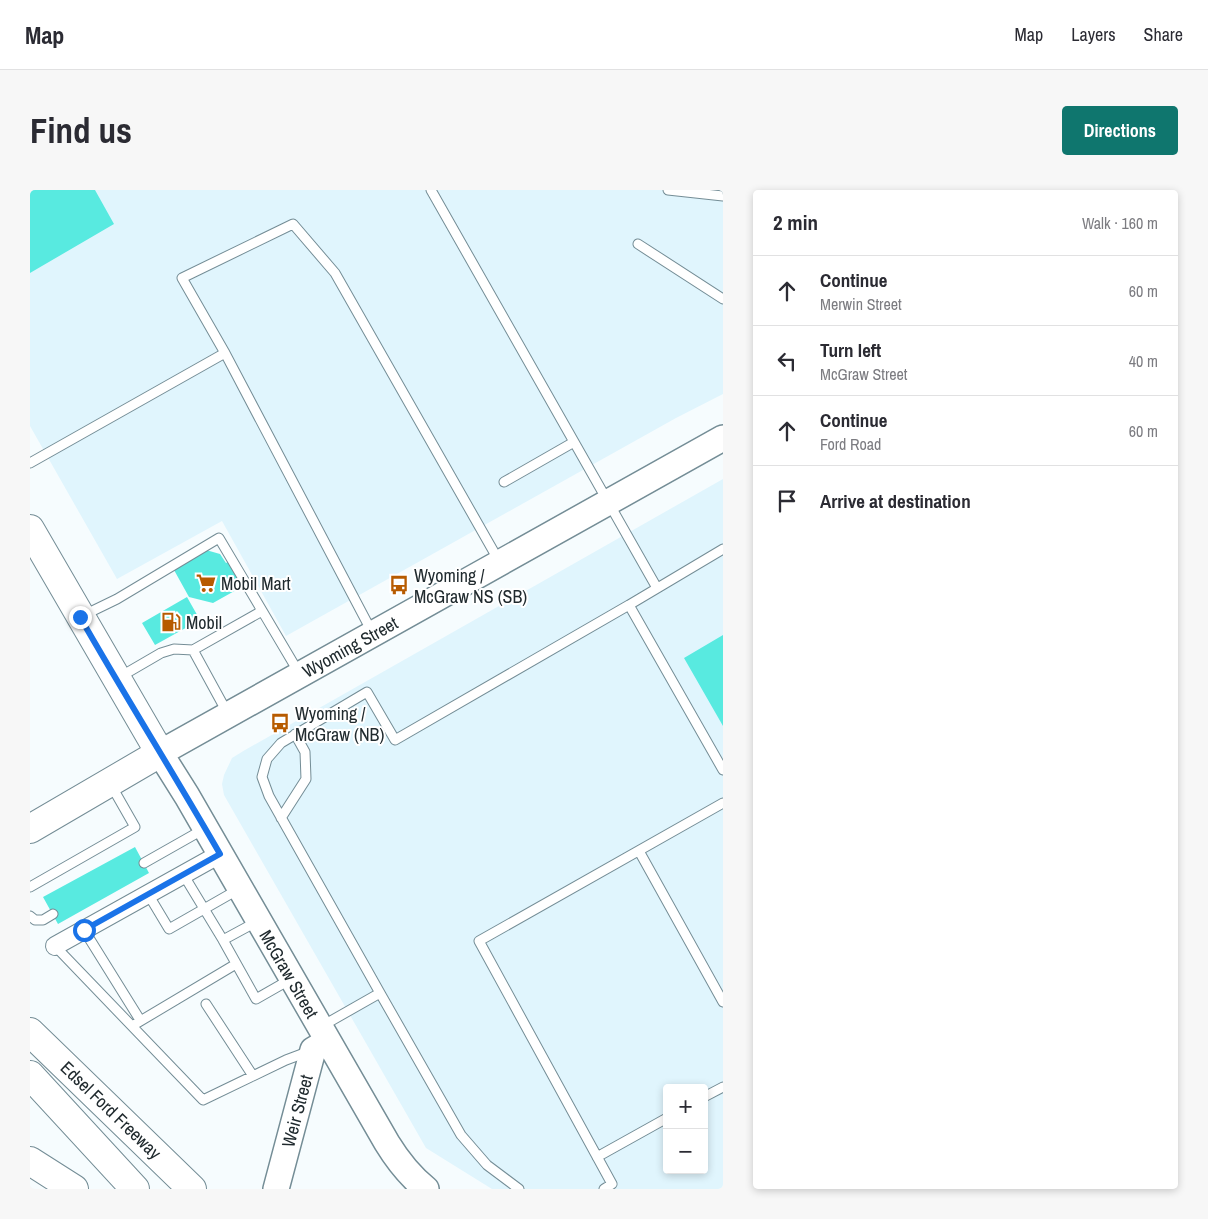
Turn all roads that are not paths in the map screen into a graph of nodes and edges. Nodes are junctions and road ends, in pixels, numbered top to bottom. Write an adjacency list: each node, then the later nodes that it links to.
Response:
1 (431, 190): 8 (lane)
2 (668, 190): 3 (lane)
3 (723, 196)
4 (638, 244): 5 (lane)
5 (723, 299)
6 (225, 353): 9 (lane); 14 (lane); 19 (lane)
7 (723, 438): 11 (street, Wyoming Street)
8 (574, 442): 10 (lane); 11 (lane)
9 (30, 463)
10 (504, 482)
11 (609, 502): 14 (street, Wyoming Street); 15 (lane)
12 (30, 530): 18 (main road)
13 (723, 549): 15 (lane)
14 (501, 563): 19 (street, Wyoming Street)
15 (657, 588): 16 (lane)
16 (629, 604): 24 (lane); 26 (lane)
17 (262, 610): 18 (lane); 20 (lane); 21 (lane)
18 (80, 617): 22 (main road)
19 (373, 634): 21 (street, Wyoming Street)
20 (193, 650): 22 (lane); 23 (lane)
21 (300, 675): 23 (street, Wyoming Street)
22 (115, 679): 25 (main road)
23 (229, 715): 25 (street, Wyoming Street)
24 (295, 734): 31 (lane); 31 (lane)
25 (160, 754): 27 (main road, Wyoming Street); 32 (street, McGraw Street)
26 (723, 770)
27 (110, 783): 29 (main road, Wyoming Street); 38 (lane)
28 (723, 804): 34 (lane)
29 (59, 812): 30 (main road); 33 (main road, Wyoming Street)
30 (30, 817)
31 (281, 818): 50 (lane)
32 (205, 828): 35 (street, McGraw Street); 36 (lane)
33 (30, 829)
34 (638, 851): 51 (lane); 62 (lane)
35 (220, 854): 37 (street); 39 (street, McGraw Street)
36 (144, 863)
37 (183, 874): 40 (street); 41 (lane)
38 (30, 887)
39 (240, 888): 41 (lane); 44 (street, McGraw Street)
40 (148, 894): 41 (lane); 45 (street)
41 (204, 909): 46 (lane)
42 (52, 914): 43 (lane)
43 (30, 916)
44 (258, 921): 46 (lane); 49 (street, McGraw Street)
45 (84, 930): 47 (street); 53 (lane)
46 (222, 940): 48 (lane)
47 (54, 946): 54 (lane)
48 (236, 964): 49 (lane); 53 (lane)
49 (292, 979): 56 (street, McGraw Street)
50 (380, 993): 56 (lane); 69 (lane)
51 (723, 1002)
52 (206, 1004): 58 (lane)
53 (140, 1020): 54 (lane)
54 (132, 1026): 58 (lane)
55 (30, 1032): 66 (main road, Edsel Ford Freeway)
56 (320, 1040): 58 (lane); 67 (street, Weir Street); 68 (street, McGraw Street)
57 (30, 1075): 65 (main road, Edsel Ford Freeway)
58 (253, 1076)
59 (723, 1087): 60 (lane)
60 (708, 1095)
61 (663, 1120): 62 (lane)
62 (597, 1157): 70 (lane)
63 (30, 1161): 64 (main road)
64 (74, 1189)
65 (135, 1189)
66 (192, 1189)
67 (276, 1189)
68 (426, 1189)
69 (519, 1189)
70 (604, 1189)

